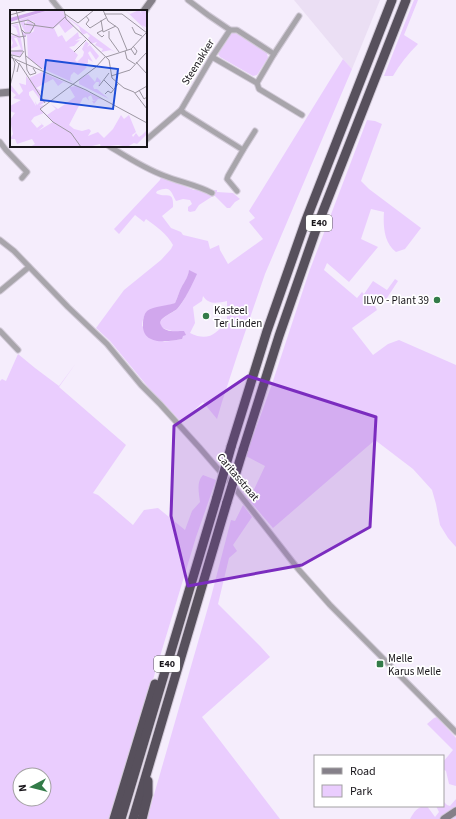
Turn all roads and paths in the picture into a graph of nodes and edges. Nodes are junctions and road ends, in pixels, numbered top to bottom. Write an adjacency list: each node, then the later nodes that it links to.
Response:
1 (52, 0): 6 (street)
2 (152, 0): 7 (street)
3 (188, 0): 9 (street)
4 (392, 0): 30 (highway, E40, bridge)
5 (406, 0): 32 (highway, E40, bridge)
6 (60, 10)
7 (145, 10)
8 (299, 16): 10 (street)
9 (230, 30): 10 (street); 11 (street, Steenakker)
10 (274, 54): 12 (street)
11 (212, 57): 12 (street); 15 (street, Steenakker)
12 (257, 83): 16 (street)
13 (10, 92): 14 (street)
14 (0, 93)
15 (181, 110): 18 (street, Steenakker); 21 (street)
16 (302, 115)
17 (255, 131): 21 (street)
18 (147, 139)
19 (0, 142): 22 (street)
20 (111, 147): 24 (street)
21 (243, 150): 23 (street)
22 (22, 178)
23 (237, 191)
24 (212, 193)
25 (0, 240): 26 (street, Caritasstraat)
26 (29, 267): 27 (street); 31 (street, Caritasstraat)
27 (0, 291)
28 (0, 332): 29 (street)
29 (18, 350)
30 (213, 508): 34 (highway); 35 (highway, E40)
31 (456, 732)
32 (147, 771): 36 (highway, E40); 37 (highway)
33 (456, 812): 38 (street)
34 (114, 819)
35 (121, 819)
36 (133, 819)
37 (142, 819)
38 (444, 819)

